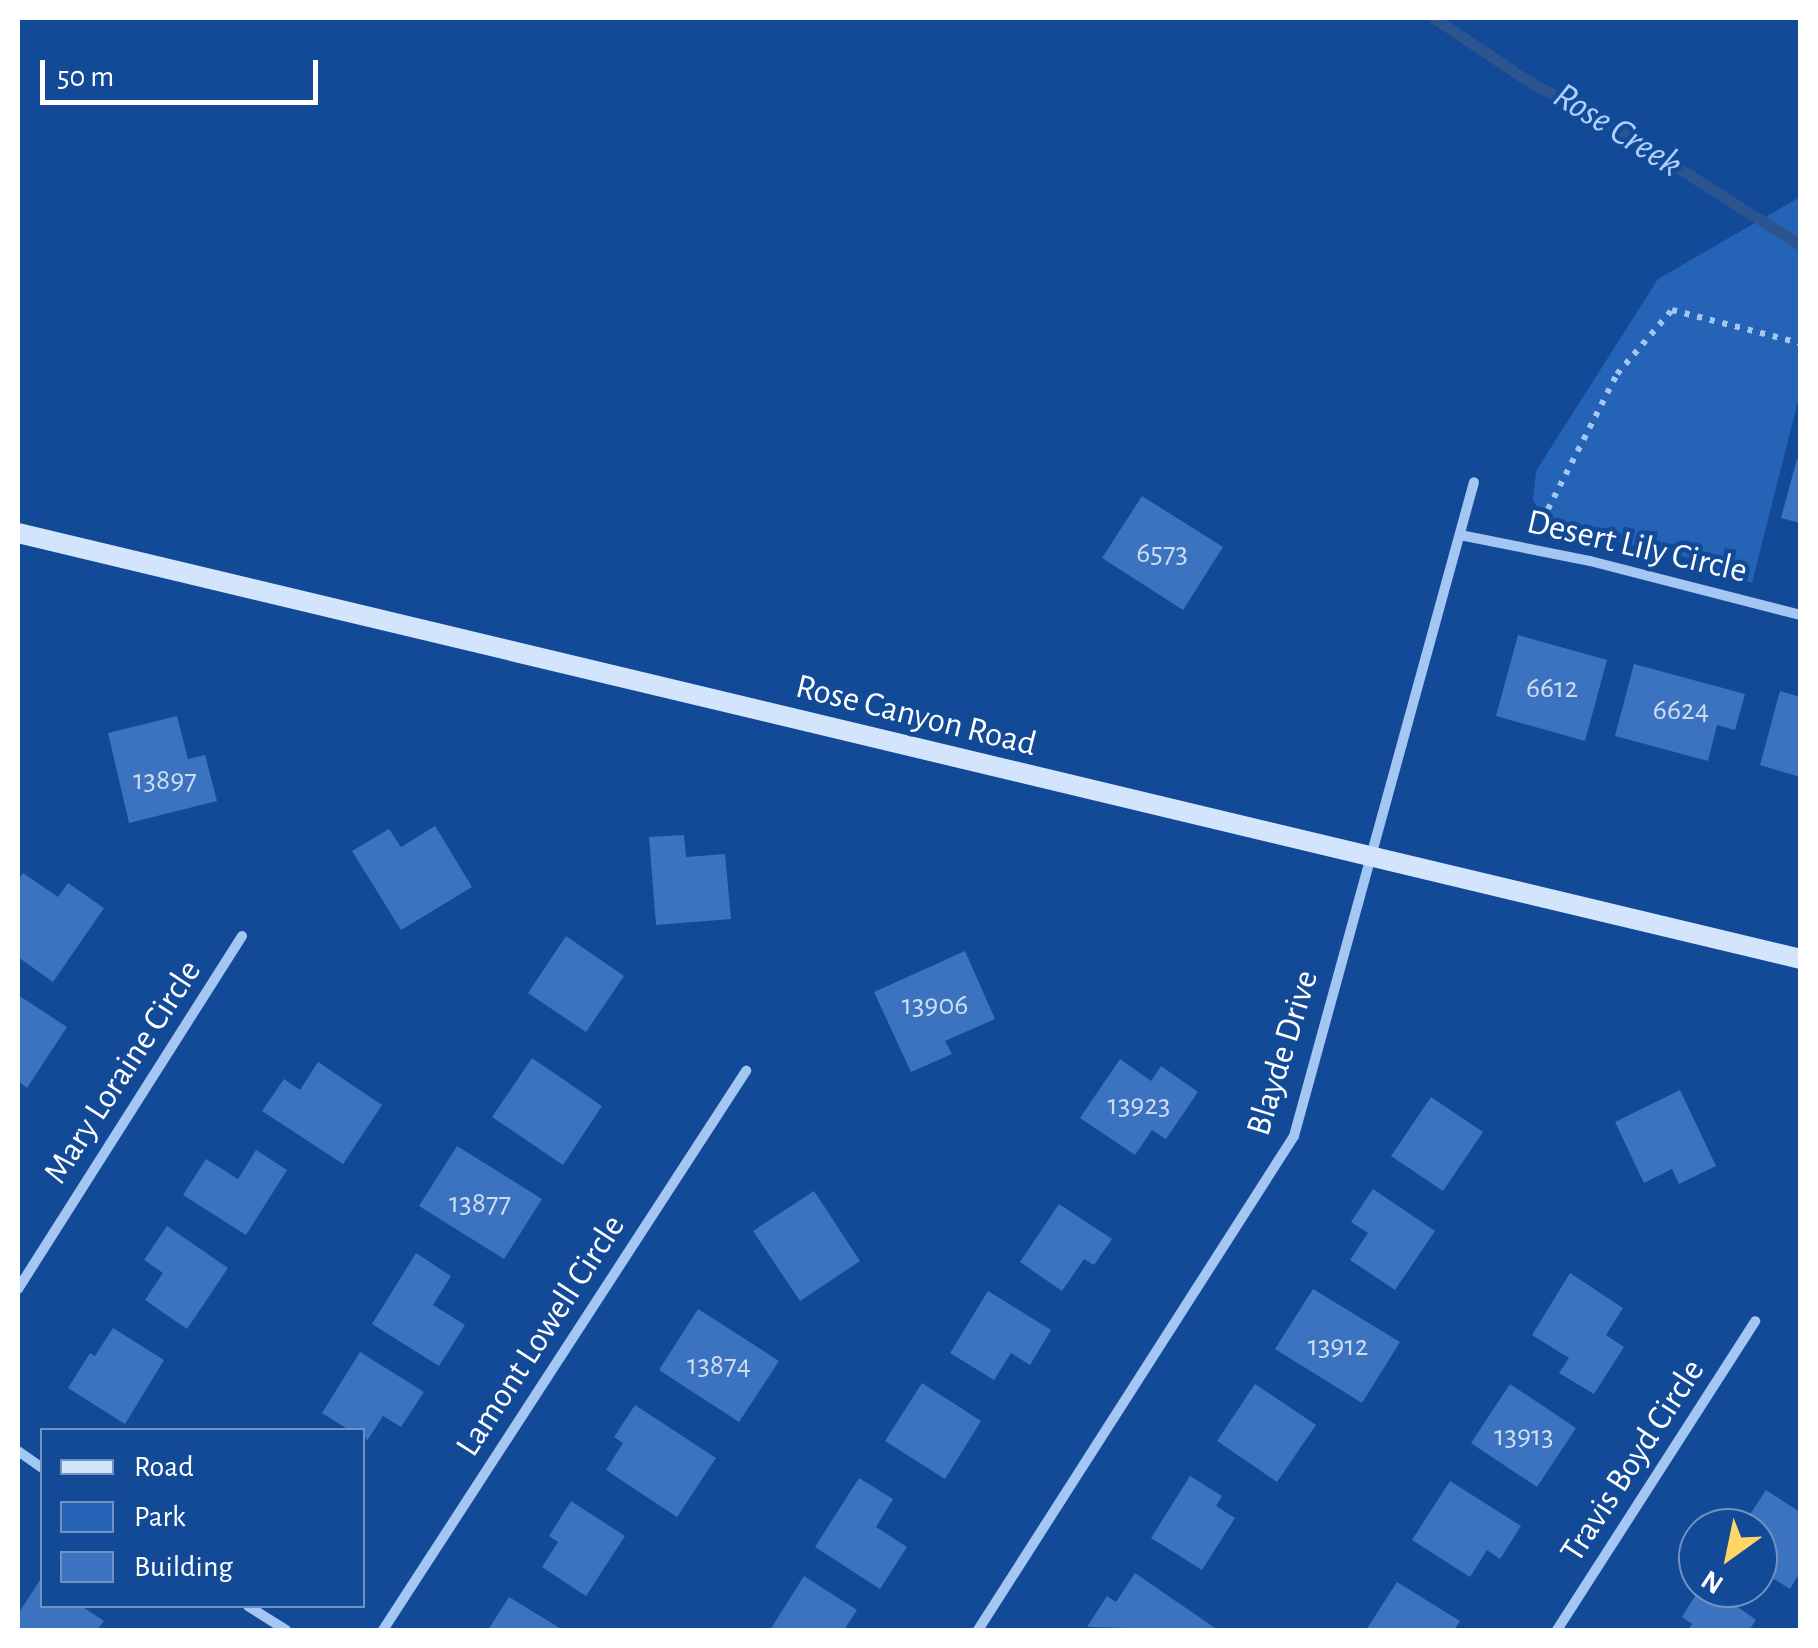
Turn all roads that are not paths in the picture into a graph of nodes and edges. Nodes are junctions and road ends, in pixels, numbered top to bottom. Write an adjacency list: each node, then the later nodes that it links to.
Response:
1 (1474, 482): 3 (street, Blayde Drive)
2 (18, 533): 5 (street, Rose Canyon Road)
3 (1460, 535): 4 (street, Desert Lily Circle); 5 (street, Blayde Drive)
4 (1800, 615)
5 (1367, 858): 7 (street, Rose Canyon Road); 16 (street, Blayde Drive)
6 (242, 936): 9 (street, Mary Loraine Circle)
7 (1800, 959)
8 (746, 1071): 15 (street, Lamont Lowell Circle)
9 (18, 1289)
10 (1755, 1321): 17 (street, Travis Boyd Circle)
11 (18, 1451): 12 (street)
12 (40, 1467)
13 (251, 1608): 14 (street)
14 (286, 1630)
15 (383, 1630)
16 (978, 1630)
17 (1557, 1630)

